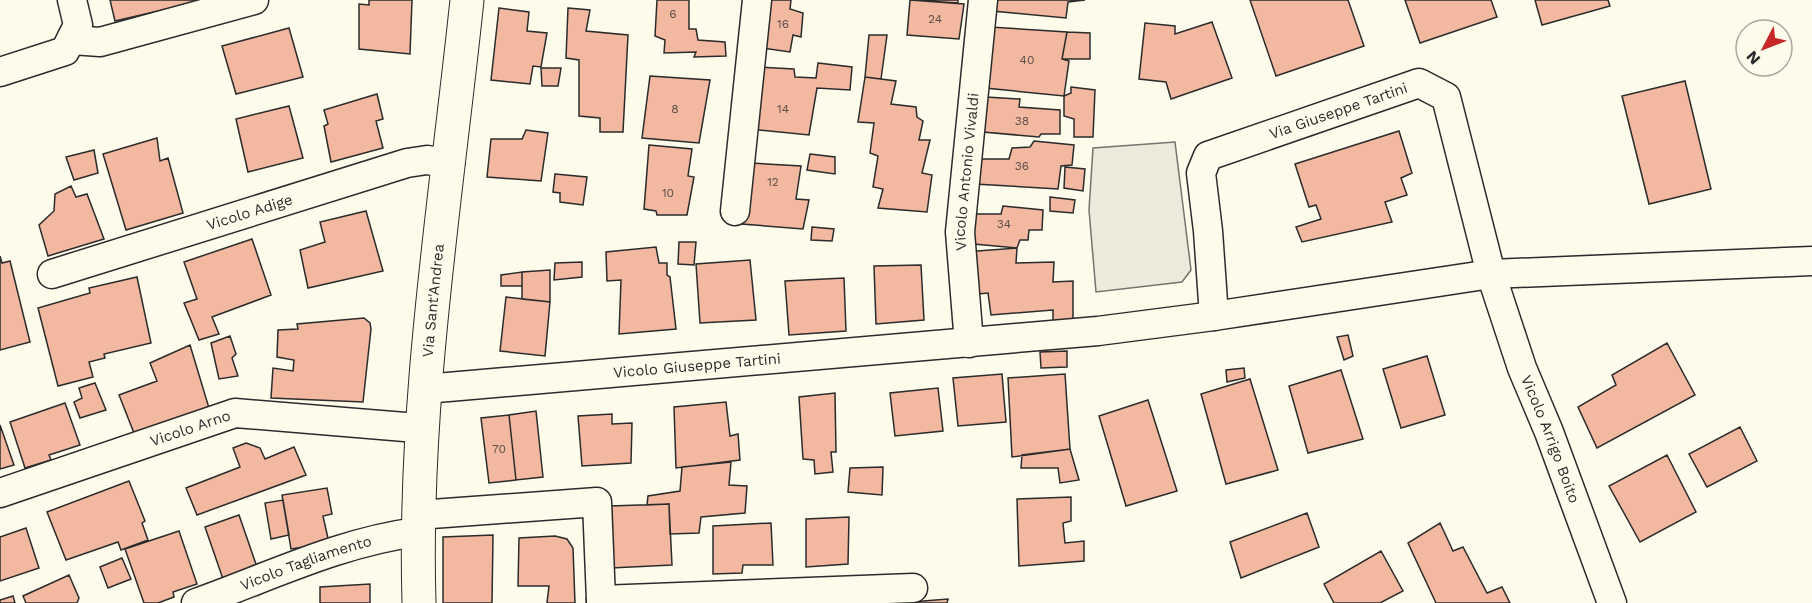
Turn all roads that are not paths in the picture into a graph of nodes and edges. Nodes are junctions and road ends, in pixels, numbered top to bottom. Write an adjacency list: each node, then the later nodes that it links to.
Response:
1 (72, 0): 6 (street)
2 (254, 0): 6 (street)
3 (467, 0): 8 (street, Via Sant'Andrea)
4 (757, 0): 9 (street)
5 (983, 0): 14 (street, Vicolo Antonio Vivaldi)
6 (72, 40): 7 (street)
7 (0, 72)
8 (450, 163): 11 (street, Vicolo Adige); 15 (street, Via Sant'Andrea)
9 (735, 211)
10 (1812, 261): 12 (street)
11 (52, 274)
12 (1491, 274): 13 (street); 13 (street, Via Giuseppe Tartini); 23 (street, Vicolo Arrigo Boito)
13 (1214, 316): 14 (street)
14 (969, 343): 15 (street, Vicolo Giuseppe Tartini)
15 (425, 389): 16 (street, Via Sant'Andrea)
16 (423, 426): 17 (street, Vicolo Arno); 18 (street, Via Sant'Andrea)
17 (0, 493)
18 (418, 524): 20 (street, Vicolo Tagliamento); 21 (street, Vicolo Tagliamento); 22 (street, Via Sant'Andrea)
19 (913, 588): 20 (street)
20 (601, 601)
21 (196, 603)
22 (419, 603)
23 (1612, 603)

